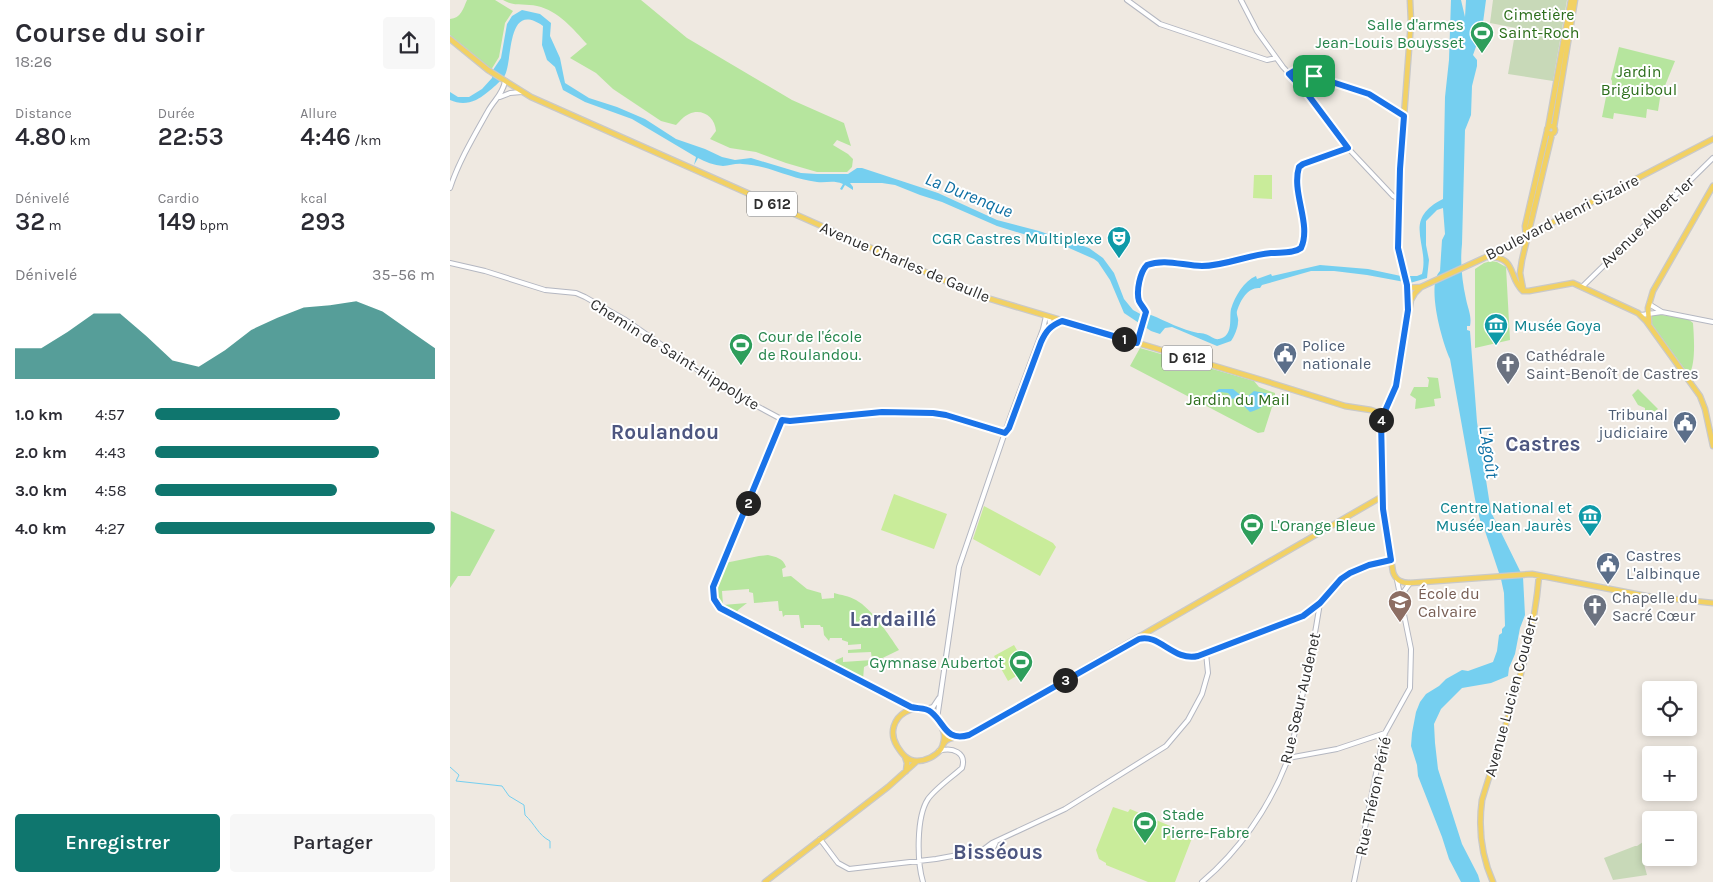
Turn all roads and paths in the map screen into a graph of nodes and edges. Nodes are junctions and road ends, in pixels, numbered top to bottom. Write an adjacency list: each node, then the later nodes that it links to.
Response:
1 (1128, 0): 8 (street)
2 (1240, 0): 8 (street)
3 (1410, 0): 13 (main road)
4 (1571, 0): 6 (main road)
5 (1575, 0): 6 (main road)
6 (1570, 15): 14 (main road)
7 (450, 38): 10 (main road, D 612)
8 (1276, 58): 9 (street)
9 (1289, 74): 13 (street); 16 (street)
10 (504, 80): 11 (main road, Avenue Charles de Gaulle / D 612); 12 (street)
11 (522, 92): 12 (street); 37 (main road, Avenue Charles de Gaulle / D 612)
12 (498, 98): 19 (street)
13 (1404, 116): 20 (main road)
14 (1550, 130): 21 (main road); 23 (main road)
15 (1713, 139): 22 (main road, Boulevard Henri Sizaire)
16 (1348, 148): 20 (street); 42 (street)
17 (1713, 158): 30 (street, Avenue Albert 1er)
18 (1713, 186): 32 (main road)
19 (450, 188)
20 (1399, 199): 28 (main road)
21 (1531, 222): 22 (main road); 23 (main road)
22 (1539, 229): 23 (main road, Boulevard Henri Sizaire)
23 (1527, 237): 24 (main road, Boulevard Henri Sizaire); 25 (main road)
24 (1484, 258): 27 (main road); 29 (main road, Boulevard Henri Sizaire)
25 (1522, 260): 27 (main road); 31 (main road)
26 (450, 263): 46 (street, Chemin de Saint-Hippolyte)
27 (1514, 277): 31 (main road)
28 (1408, 286): 29 (main road, Boulevard Henri Sizaire); 33 (main road)
29 (1421, 287): 33 (main road)
30 (1582, 287): 31 (main road); 36 (main road)
31 (1523, 291)
32 (1649, 304): 34 (street); 35 (main road)
33 (1408, 310): 43 (main road)
34 (1662, 312): 35 (street); 39 (street)
35 (1648, 314): 36 (street); 40 (main road)
36 (1641, 315): 40 (main road)
37 (1048, 317): 38 (main road, Avenue Charles de Gaulle / D 612); 41 (street); 47 (street)
38 (1062, 321): 41 (street); 42 (main road, Avenue Charles de Gaulle / D 612)
39 (1713, 322)
40 (1650, 327): 48 (main road)
41 (1049, 328): 47 (street)
42 (1137, 343): 44 (main road, Avenue Charles de Gaulle / D 612)
43 (1389, 403): 44 (main road); 45 (main road)
44 (1369, 410): 45 (main road, Avenue Charles de Gaulle / D 612)
45 (1385, 416): 49 (main road)
46 (782, 420): 47 (street); 62 (street)
47 (1005, 433): 61 (street)
48 (1713, 446)
49 (1383, 496): 50 (main road); 57 (main road)
50 (1391, 560): 52 (main road); 55 (main road)
51 (1538, 576): 53 (main road); 56 (main road); 90 (main road, Avenue Lucien Coudert)
52 (1397, 580): 53 (main road); 54 (street, Rue Théron Périé)
53 (1407, 583): 54 (street)
54 (1400, 597): 68 (street, Rue Théron Périé)
55 (1320, 603): 60 (main road); 73 (street, Rue Sœur Audenet)
56 (1712, 603)
57 (1156, 627): 58 (main road); 59 (main road)
58 (1151, 639): 59 (main road); 60 (main road)
59 (1127, 644): 69 (main road)
60 (1206, 653): 80 (street)
61 (939, 696): 64 (street); 66 (street)
62 (901, 702): 63 (street); 65 (street)
63 (916, 708): 64 (main road); 65 (main road)
64 (926, 709): 66 (main road)
65 (903, 714): 74 (main road)
66 (937, 719): 67 (main road)
67 (941, 726): 69 (main road); 70 (main road)
68 (1385, 733): 75 (street); 89 (street, Rue Théron Périé)
69 (964, 737): 70 (main road)
70 (943, 744): 71 (street); 72 (main road)
71 (949, 750): 72 (street); 85 (street)
72 (939, 751): 77 (main road)
73 (1290, 752): 75 (street); 76 (street, Rue Sœur Audenet)
74 (905, 757): 77 (main road); 78 (main road)
75 (1296, 757): 76 (street)
76 (1288, 758): 88 (street, Rue Sœur Audenet)
77 (917, 761): 78 (main road)
78 (906, 771): 79 (main road)
79 (820, 839): 85 (street); 86 (main road)
80 (996, 842): 81 (street); 82 (street)
81 (985, 848): 82 (street); 83 (street); 84 (street)
82 (992, 850): 84 (street)
83 (974, 852): 84 (street); 85 (street)
84 (984, 854)
85 (920, 862): 87 (street)
86 (765, 882)
87 (922, 882)
88 (1202, 882)
89 (1354, 882)
90 (1493, 882)

